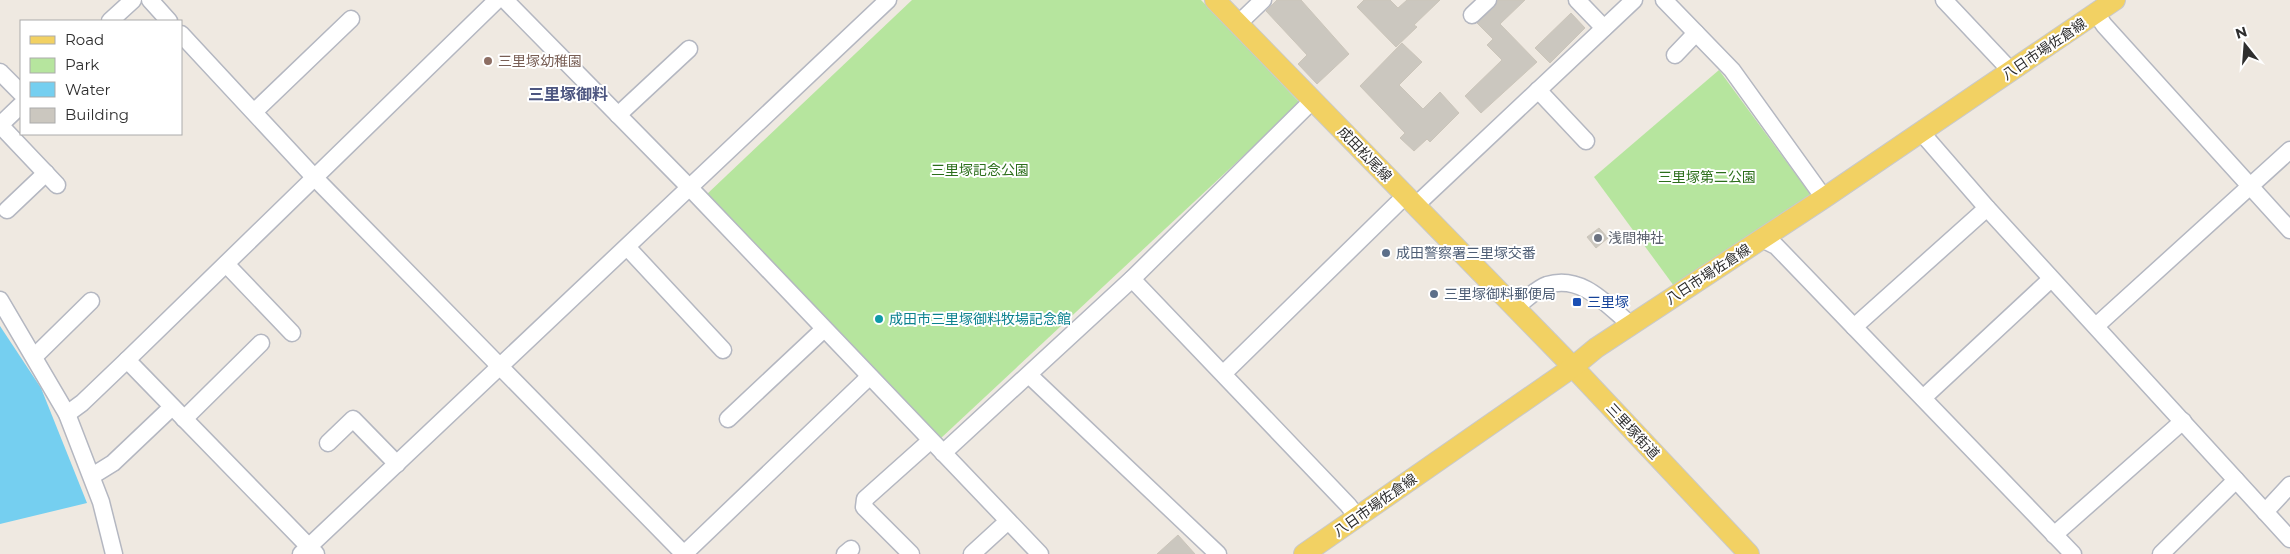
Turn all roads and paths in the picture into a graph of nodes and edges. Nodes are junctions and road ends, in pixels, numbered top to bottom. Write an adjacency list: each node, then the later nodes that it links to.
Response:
1 (133, 0): 17 (street)
2 (150, 0): 18 (street)
3 (497, 0): 38 (street)
4 (505, 0): 32 (street)
5 (1215, 0): 19 (main road, 成田松尾線)
6 (1263, 0): 19 (street)
7 (1488, 0): 15 (street)
8 (1577, 0): 20 (street)
9 (1634, 0): 20 (street)
10 (1664, 0): 21 (street)
11 (1944, 0): 25 (street)
12 (2115, 0): 14 (main road, 八日市場佐倉線)
13 (877, 4): 41 (street)
14 (2096, 13): 25 (main road, 八日市場佐倉線); 40 (street)
15 (1472, 15)
16 (350, 19): 31 (street)
17 (111, 20)
18 (168, 20)
19 (1238, 24): 29 (main road, 成田松尾線)
20 (1604, 28): 27 (street)
21 (1696, 33): 24 (street); 42 (street)
22 (182, 35): 31 (street)
23 (689, 49): 32 (street)
24 (1675, 55)
25 (2011, 71): 34 (main road, 八日市場佐倉線)
26 (0, 72): 28 (street)
27 (1538, 90): 35 (street); 43 (street)
28 (20, 92)
29 (1313, 100): 43 (main road, 成田松尾線); 50 (street)
30 (20, 106): 33 (street)
31 (254, 112): 38 (street)
32 (618, 115): 41 (street)
33 (0, 125): 37 (street)
34 (1921, 132): 42 (main road, 八日市場佐倉線); 44 (street)
35 (1586, 141)
36 (2290, 150): 40 (street)
37 (46, 173): 39 (street); 45 (street)
38 (314, 178): 49 (street); 64 (street)
39 (57, 185)
40 (2250, 186): 46 (street); 56 (street)
41 (690, 188): 48 (street); 58 (street)
42 (1824, 198): 47 (main road, 八日市場佐倉線)
43 (1410, 201): 54 (main road, 成田松尾線); 66 (street)
44 (1987, 208): 51 (street); 57 (street)
45 (7, 210)
46 (2290, 230)
47 (1762, 239): 55 (main road, 八日市場佐倉線); 57 (street)
48 (627, 246): 61 (street); 64 (street)
49 (226, 264): 59 (street); 63 (street)
50 (1132, 279): 66 (street); 67 (street)
51 (2051, 279): 56 (street); 69 (street)
52 (0, 300): 62 (street)
53 (91, 301): 62 (street)
54 (1515, 308): 55 (street); 65 (main road, 三里塚街道)
55 (1632, 325): 65 (main road, 八日市場佐倉線)
56 (2096, 326): 74 (street)
57 (1854, 327): 69 (street)
58 (824, 329): 68 (street); 73 (street)
59 (292, 332)
60 (261, 343): 72 (street)
61 (723, 350)
62 (34, 356): 71 (street)
63 (128, 360): 70 (street); 71 (street)
64 (502, 366): 78 (street); 89 (street)
65 (1572, 367): 83 (main road, 八日市場佐倉線); 95 (main road, 三里塚街道)
66 (1224, 373): 83 (street)
67 (1029, 375): 77 (street); 93 (street)
68 (869, 377): 75 (street); 89 (street)
69 (1923, 398): 85 (street)
70 (172, 407): 72 (street); 79 (street)
71 (67, 414): 79 (street)
72 (184, 419): 87 (street)
73 (728, 420)
74 (2183, 421): 80 (street); 85 (street)
75 (930, 440): 77 (street); 90 (street)
76 (328, 443): 78 (street)
77 (943, 453): 84 (street)
78 (397, 464): 87 (street)
79 (92, 476): 88 (street)
80 (2236, 480): 82 (street); 97 (street)
81 (2290, 486): 82 (street)
82 (2266, 512): 86 (street)
83 (1358, 518): 94 (main road, 八日市場佐倉線)
84 (1008, 521): 91 (street); 92 (street)
85 (2054, 535): 96 (street)
86 (2290, 539)
87 (308, 552)
88 (114, 554)
89 (684, 554)
90 (911, 554)
91 (972, 554)
92 (1040, 554)
93 (1218, 554)
94 (1304, 554)
95 (1749, 554)
96 (2073, 554)
97 (2161, 554)

